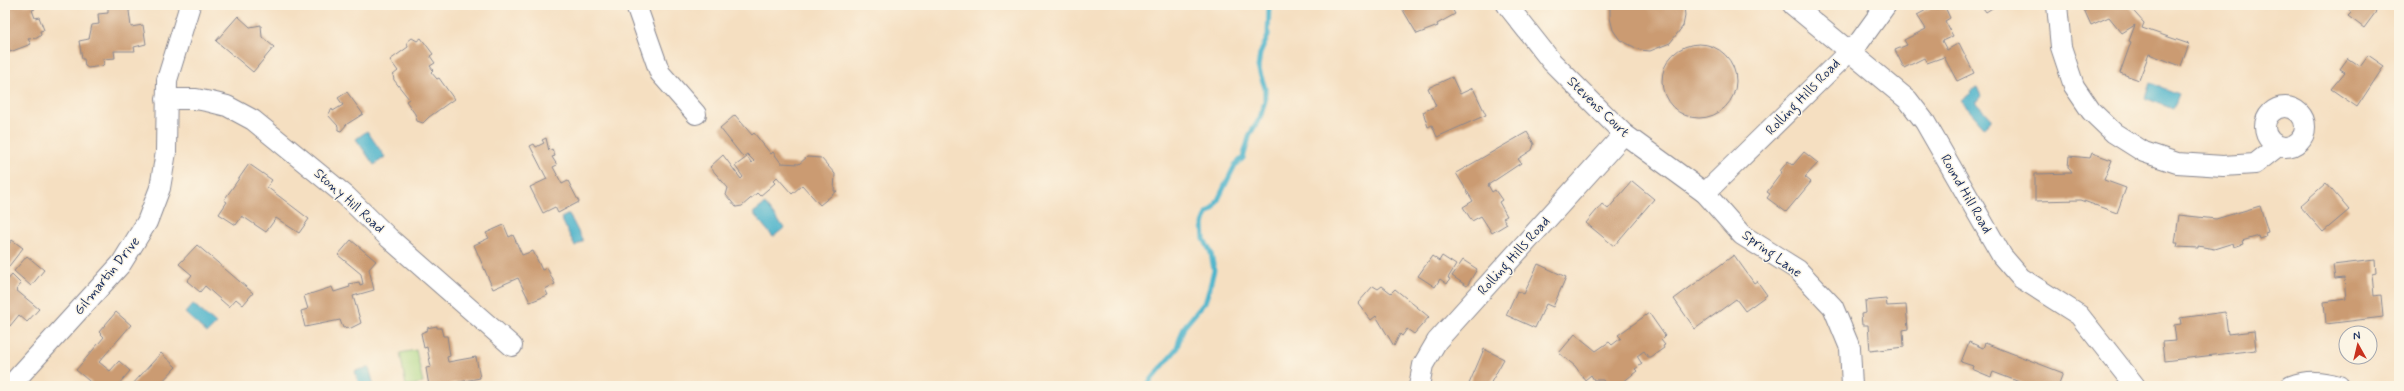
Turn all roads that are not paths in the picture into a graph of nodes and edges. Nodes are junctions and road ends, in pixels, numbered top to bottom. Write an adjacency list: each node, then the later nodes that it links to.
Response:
1 (190, 5): 8 (street, Gilmartin Drive)
2 (636, 5): 9 (street)
3 (1507, 5): 10 (street, Stevens Court)
4 (1793, 5): 7 (street, Round Hill Road)
5 (1886, 5): 7 (street, Rolling Hills Road)
6 (2057, 5): 11 (street)
7 (1848, 51): 12 (street, Rolling Hills Road); 17 (street, Round Hill Road)
8 (166, 99): 13 (street, Stony Hill Road); 14 (street, Gilmartin Drive)
9 (696, 114)
10 (1624, 134): 12 (street, Stevens Court); 15 (street, Rolling Hills Road)
11 (2278, 146)
12 (1705, 193): 16 (street, Spring Lane)
13 (512, 346)
14 (10, 386)
15 (1419, 386)
16 (1852, 386)
17 (2135, 386)
18 (2291, 386): 19 (street)
19 (2338, 386)

